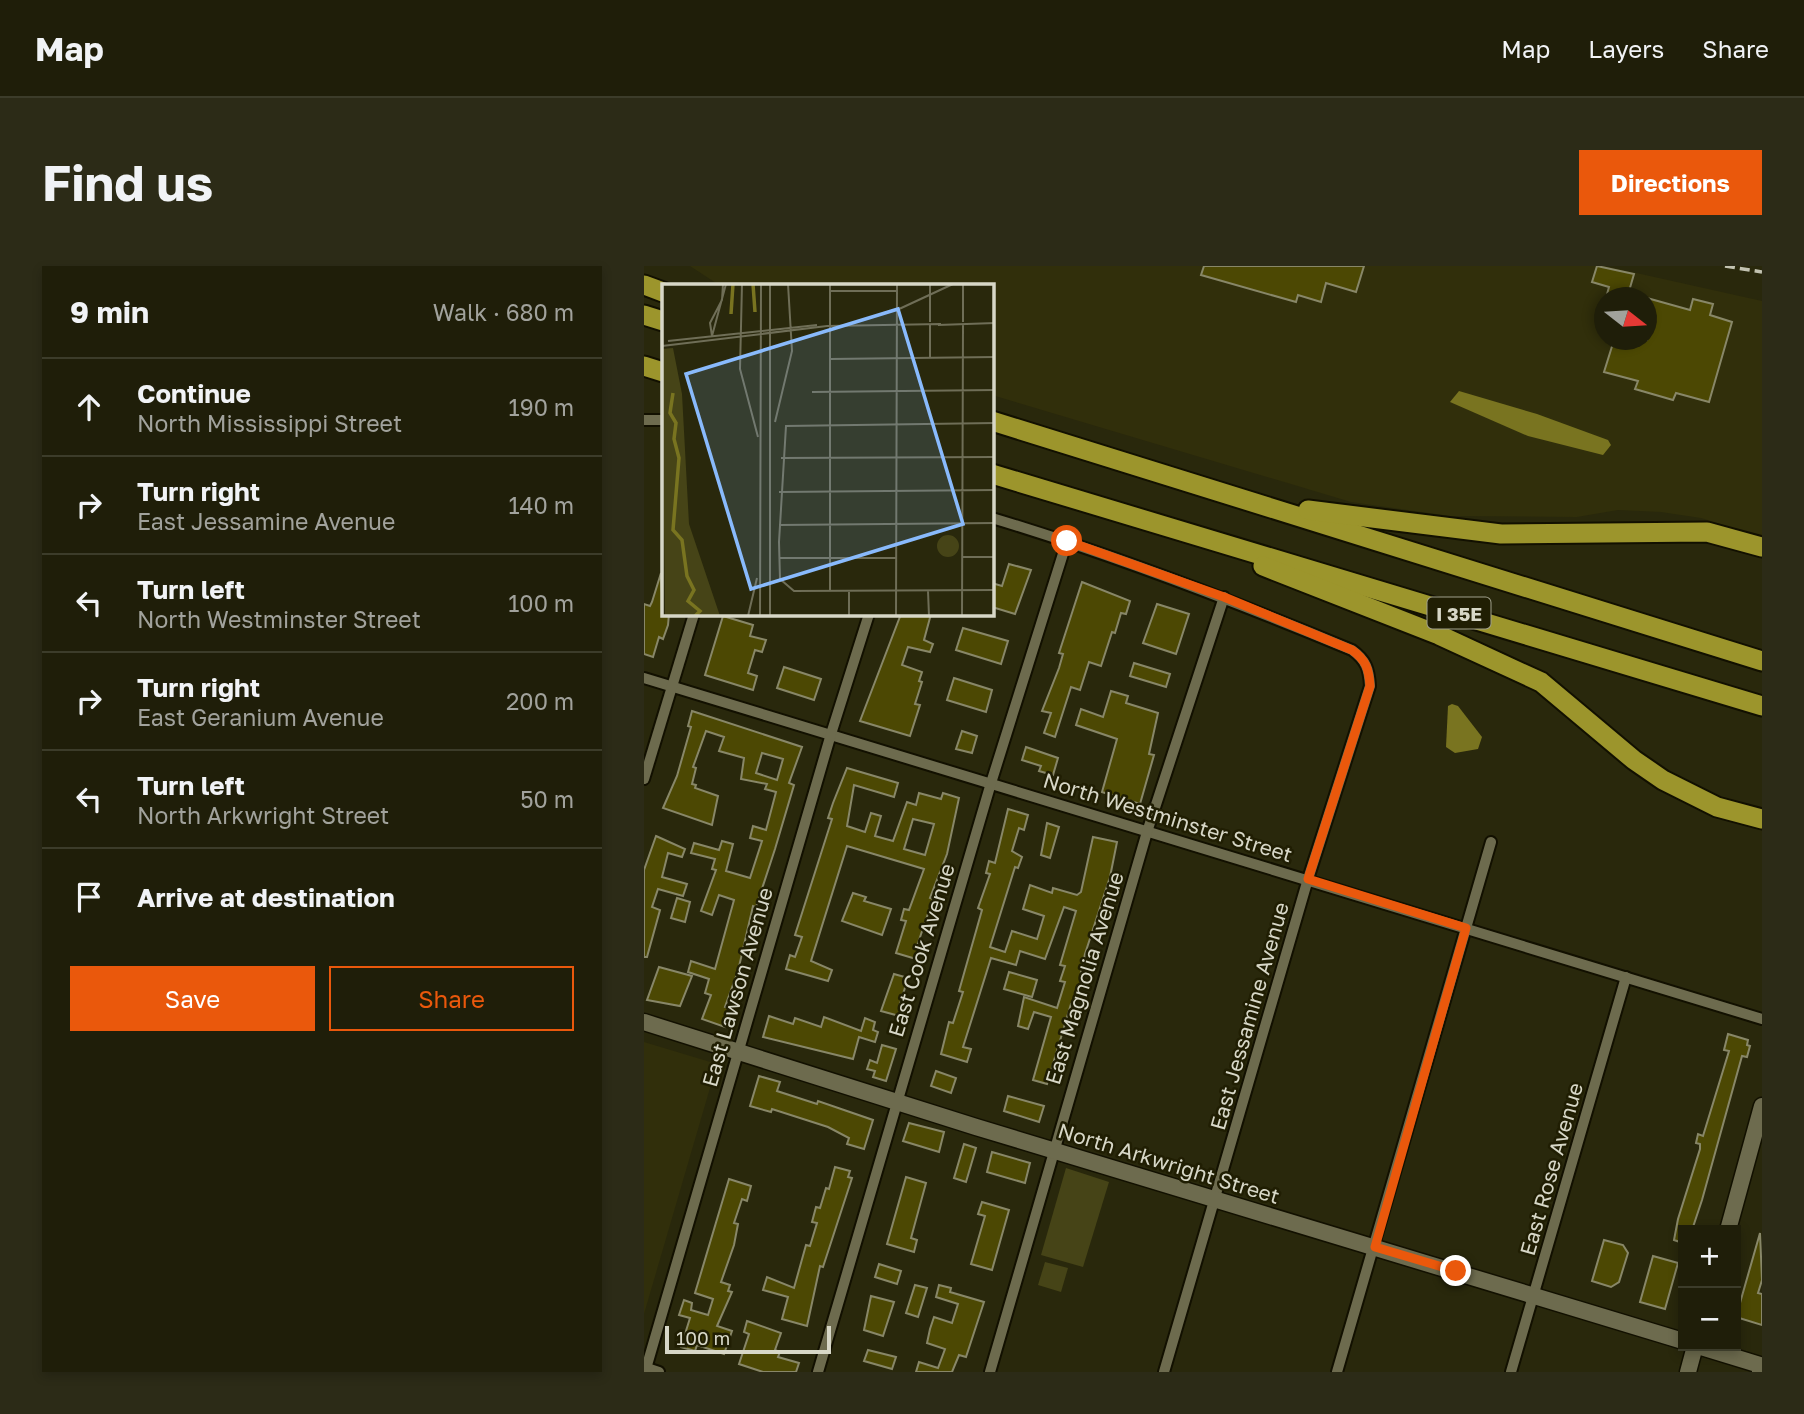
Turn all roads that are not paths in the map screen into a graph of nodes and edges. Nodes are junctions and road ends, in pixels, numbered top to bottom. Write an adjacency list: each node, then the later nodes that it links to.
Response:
1 (644, 285): 2 (highway)
2 (662, 292)
3 (644, 315): 4 (highway)
4 (662, 321)
5 (644, 420): 6 (street)
6 (662, 420)
7 (994, 422): 9 (highway, I 35E)
8 (994, 475): 11 (highway, I 35E)
9 (1240, 499): 13 (highway); 17 (highway, I 35E)
10 (994, 519): 12 (street)
11 (1155, 522): 20 (highway, I 35E); 24 (highway)
12 (1067, 541): 14 (street); 23 (street, East Cook Avenue)
13 (1762, 547)
14 (1224, 597): 25 (street, East Magnolia Avenue); 27 (street, East Jessamine Avenue)
15 (693, 616): 19 (street)
16 (869, 616): 21 (street, East Lawson Avenue)
17 (1762, 661)
18 (644, 678): 19 (street, North Westminster Street)
19 (671, 687): 21 (street, North Westminster Street); 22 (street)
20 (1762, 706)
21 (831, 734): 23 (street, North Westminster Street); 32 (street, East Lawson Avenue)
22 (644, 779)
23 (990, 783): 25 (street, North Westminster Street); 33 (street, East Cook Avenue)
24 (1762, 819)
25 (1147, 832): 27 (street, North Westminster Street); 35 (street, East Magnolia Avenue)
26 (1491, 842): 28 (street)
27 (1308, 879): 28 (street, North Westminster Street); 36 (street, East Jessamine Avenue)
28 (1466, 928): 29 (street, North Westminster Street); 38 (street)
29 (1626, 977): 30 (street, North Westminster Street); 39 (street, East Rose Avenue)
30 (1762, 1018)
31 (644, 1022): 32 (street, North Arkwright Street)
32 (738, 1051): 33 (street, North Arkwright Street); 44 (street, East Lawson Avenue)
33 (897, 1101): 35 (street, North Arkwright Street); 46 (street, East Cook Avenue)
34 (1762, 1106): 37 (street)
35 (1055, 1150): 36 (street, North Arkwright Street); 47 (street, East Magnolia Avenue)
36 (1215, 1198): 38 (street, North Arkwright Street); 48 (street, East Jessamine Avenue)
37 (1729, 1225)
38 (1375, 1247): 39 (street, North Arkwright Street); 49 (street)
39 (1534, 1294): 40 (street, North Arkwright Street); 50 (street, East Rose Avenue)
40 (1678, 1339)
41 (1695, 1351): 51 (street)
42 (1712, 1351): 43 (street)
43 (1761, 1368)
44 (645, 1369): 45 (street)
45 (659, 1372)
46 (818, 1372)
47 (990, 1372)
48 (1164, 1372)
49 (1337, 1372)
50 (1511, 1372)
51 (1688, 1372)

